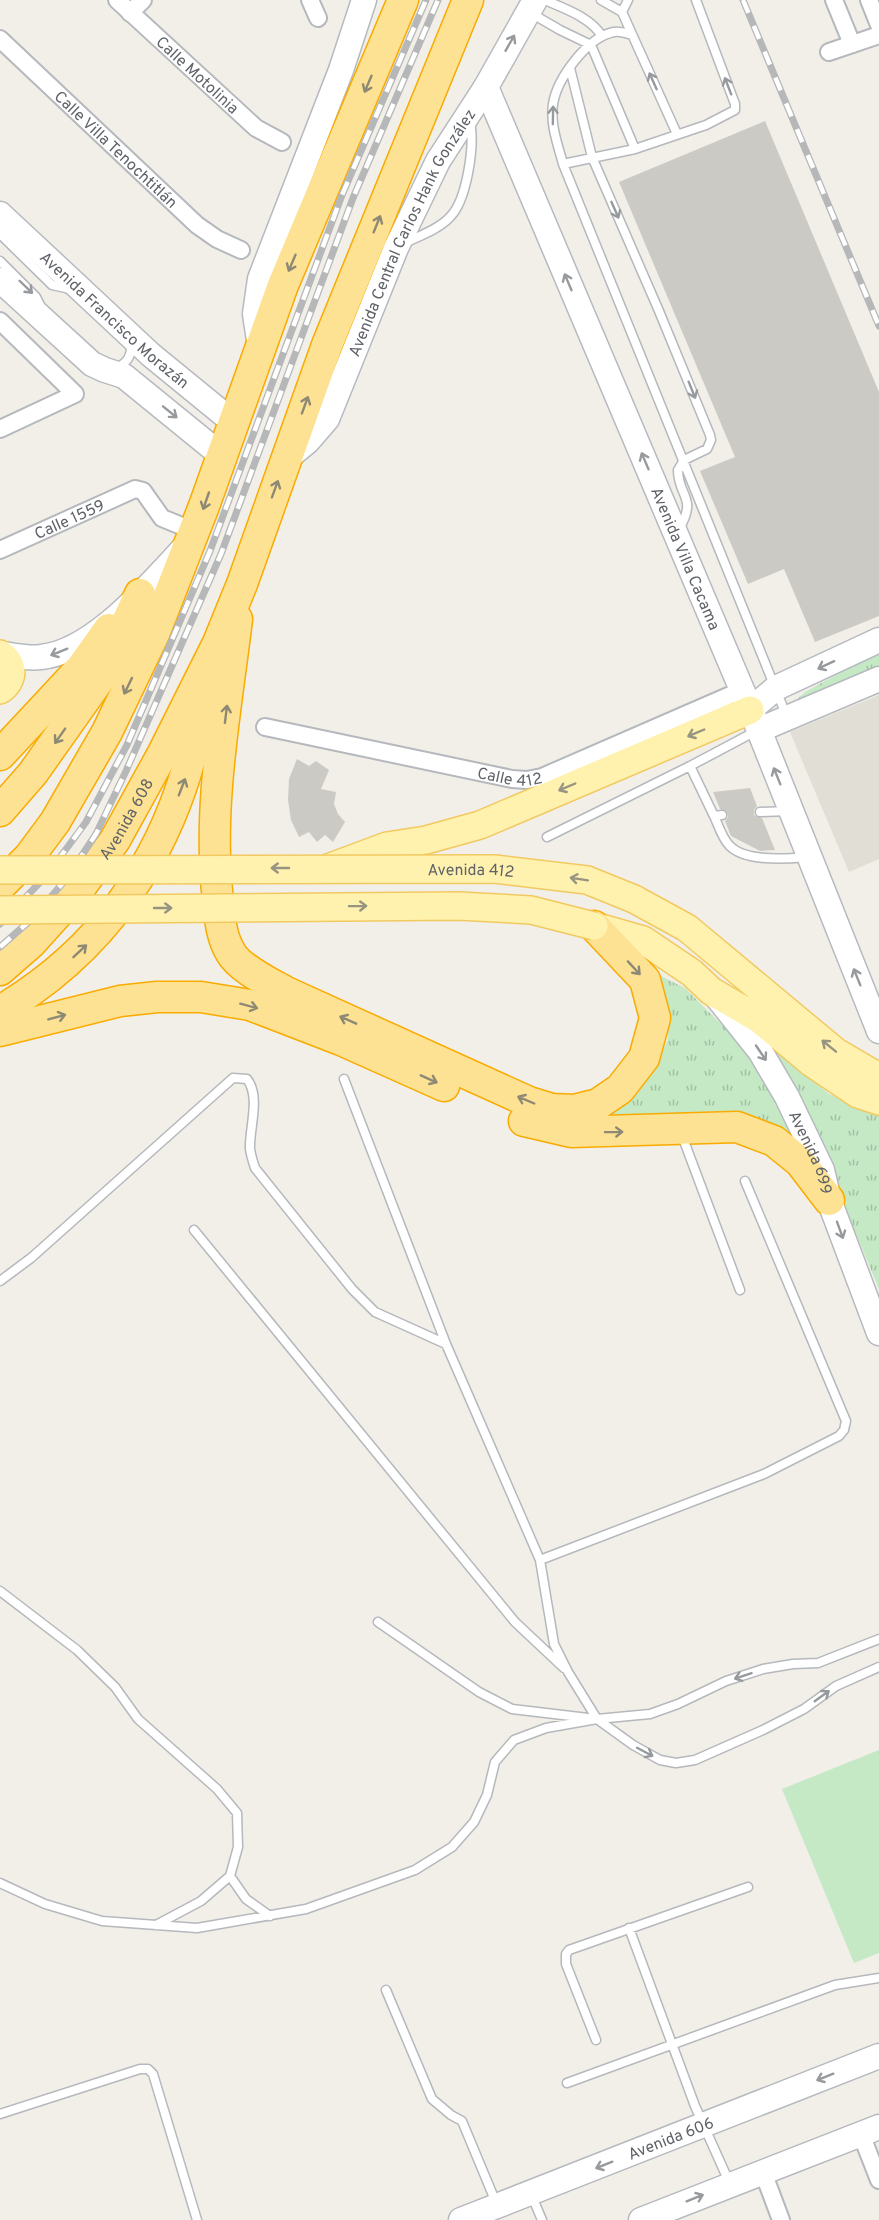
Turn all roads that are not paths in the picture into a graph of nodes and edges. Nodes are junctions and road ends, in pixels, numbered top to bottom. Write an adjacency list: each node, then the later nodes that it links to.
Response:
1 (117, 0): 13 (street, Calle Motolinia)
2 (143, 0): 13 (street)
3 (310, 0): 14 (street)
4 (364, 0): 41 (street)
5 (403, 0): 41 (highway, one-way to 41)
6 (468, 0): 48 (highway, Avenida Central Carlos Hank González, one-way to 6)
7 (601, 0): 12 (lane)
8 (696, 0): 26 (lane, one-way to 8)
9 (834, 0): 20 (street)
10 (868, 0): 15 (street)
11 (536, 4): 18 (lane); 21 (lane); 24 (street, Avenida Central Carlos Hank González, one-way to 11)
12 (624, 4): 16 (lane)
13 (130, 13): 27 (street, Calle Motolinia)
14 (318, 18)
15 (879, 25)
16 (632, 35): 18 (lane); 26 (lane, one-way to 16)
17 (879, 35): 20 (street)
18 (603, 36): 21 (lane)
19 (0, 39): 34 (street, Calle Villa Tenochtitlán)
20 (852, 44): 22 (street)
21 (591, 45): 23 (lane); 28 (lane)
22 (829, 52)
23 (570, 68): 29 (lane); 30 (lane, one-way to 23)
24 (486, 87): 25 (street, Avenida Central Carlos Hank González); 50 (street, Avenida Villa Cacama, one-way to 24)
25 (468, 113): 33 (street, Avenida Central Carlos Hank González); 33 (lane)
26 (677, 134): 28 (lane)
27 (282, 142)
28 (635, 149): 29 (lane)
29 (592, 157): 30 (lane); 49 (lane, one-way to 49)
30 (563, 164): 49 (lane)
31 (0, 214): 37 (street, Avenida Francisco Morazán)
32 (0, 234): 37 (lane)
33 (396, 248): 48 (street, Avenida Central Carlos Hank González)
34 (241, 250)
35 (0, 261): 38 (lane, one-way to 38)
36 (0, 280): 38 (street, Avenida Francisco Morazán)
37 (82, 291): 40 (street, Avenida Francisco Morazán)
38 (41, 317): 43 (street, Avenida Francisco Morazán)
39 (0, 321): 46 (street)
40 (127, 332): 42 (street, Avenida Francisco Morazán); 43 (lane)
41 (260, 346): 45 (highway)
42 (151, 355): 44 (street); 45 (street, Avenida Francisco Morazán)
43 (92, 364): 44 (street, Avenida Francisco Morazán)
44 (124, 376): 47 (street, Avenida Francisco Morazán, one-way to 47)
45 (233, 422): 47 (highway)
46 (0, 429)
47 (221, 454): 51 (highway, one-way to 51)
48 (285, 460): 53 (highway, Avenida Central Carlos Hank González, one-way to 48)
49 (684, 460): 50 (lane); 60 (lane)
50 (676, 533): 62 (street, Avenida Villa Cacama)
51 (192, 536): 52 (street, Calle 1559); 54 (street); 74 (highway, one-way to 74)
52 (0, 550)
53 (242, 584): 57 (highway, Avenida Central Carlos Hank González); 76 (highway, one-way to 53)
54 (141, 594): 55 (street); 67 (highway, one-way to 67)
55 (116, 619): 58 (street, one-way to 58); 65 (highway)
56 (879, 640): 60 (street, one-way to 60)
57 (213, 652): 77 (highway, Avenida 608); 79 (highway, one-way to 57)
58 (0, 654): 61 (main road)
59 (879, 679): 63 (street)
60 (776, 688): 62 (street); 63 (lane)
61 (0, 690)
62 (750, 710): 63 (street); 64 (street, Calle 412); 66 (lane); 68 (street, Avenida Villa Cacama, one-way to 62); 72 (main road, one-way to 72)
63 (787, 718)
64 (265, 727)
65 (0, 755)
66 (690, 766): 70 (lane); 71 (lane)
67 (0, 811)
68 (791, 811): 69 (lane); 71 (street, Avenida Villa Cacama)
69 (759, 812)
70 (547, 837)
71 (809, 856): 81 (street, Avenida Villa Cacama, one-way to 71)
72 (328, 868): 73 (main road, Avenida 412, one-way to 73, bridge); 82 (main road, Avenida 412, one-way to 72, bridge)
73 (0, 870)
74 (0, 886)
75 (0, 910): 76 (main road, one-way to 76, bridge)
76 (594, 926): 78 (main road)
77 (0, 970)
78 (711, 991): 84 (main road); 87 (street, Avenida 699, one-way to 87)
79 (0, 1011)
80 (0, 1030): 85 (highway, one-way to 85)
81 (879, 1031)
82 (879, 1077)
83 (344, 1079): 92 (lane)
84 (879, 1101)
85 (680, 1129): 87 (highway); 90 (lane)
86 (745, 1181): 93 (lane)
87 (829, 1200): 91 (street, Avenida 699, one-way to 91)
88 (194, 1230): 98 (lane)
89 (0, 1281): 92 (lane)
90 (740, 1290)
91 (879, 1333)
92 (446, 1344): 93 (lane)
93 (540, 1560): 98 (lane)
94 (0, 1591): 100 (lane)
95 (378, 1622): 99 (lane)
96 (879, 1639): 99 (lane, one-way to 99)
97 (879, 1667): 99 (lane, one-way to 97)
98 (568, 1672): 99 (lane)
99 (597, 1719): 103 (lane)
100 (230, 1876): 103 (lane); 104 (lane)
101 (0, 1883): 104 (lane)
102 (748, 1887): 105 (lane)
103 (270, 1916): 104 (lane)
104 (156, 1925)
105 (629, 1928): 108 (lane); 109 (lane)
106 (879, 1978): 109 (lane)
107 (386, 1990): 119 (lane)
108 (596, 2040)
109 (672, 2045): 111 (lane); 113 (lane)
110 (879, 2056): 113 (street, Avenida 606, one-way to 113)
111 (567, 2083)
112 (0, 2114): 120 (lane)
113 (703, 2126): 117 (lane); 118 (street, Avenida 606, one-way to 118)
114 (870, 2130): 115 (street); 116 (street)
115 (763, 2172): 117 (street); 124 (street)
116 (879, 2180)
117 (730, 2184): 123 (street, one-way to 117)
118 (531, 2194): 119 (street, Avenida 606); 122 (lane)
119 (497, 2206): 121 (street, Avenida 606)
120 (197, 2220)
121 (461, 2220)
122 (542, 2220)
123 (641, 2220)
124 (781, 2220)

